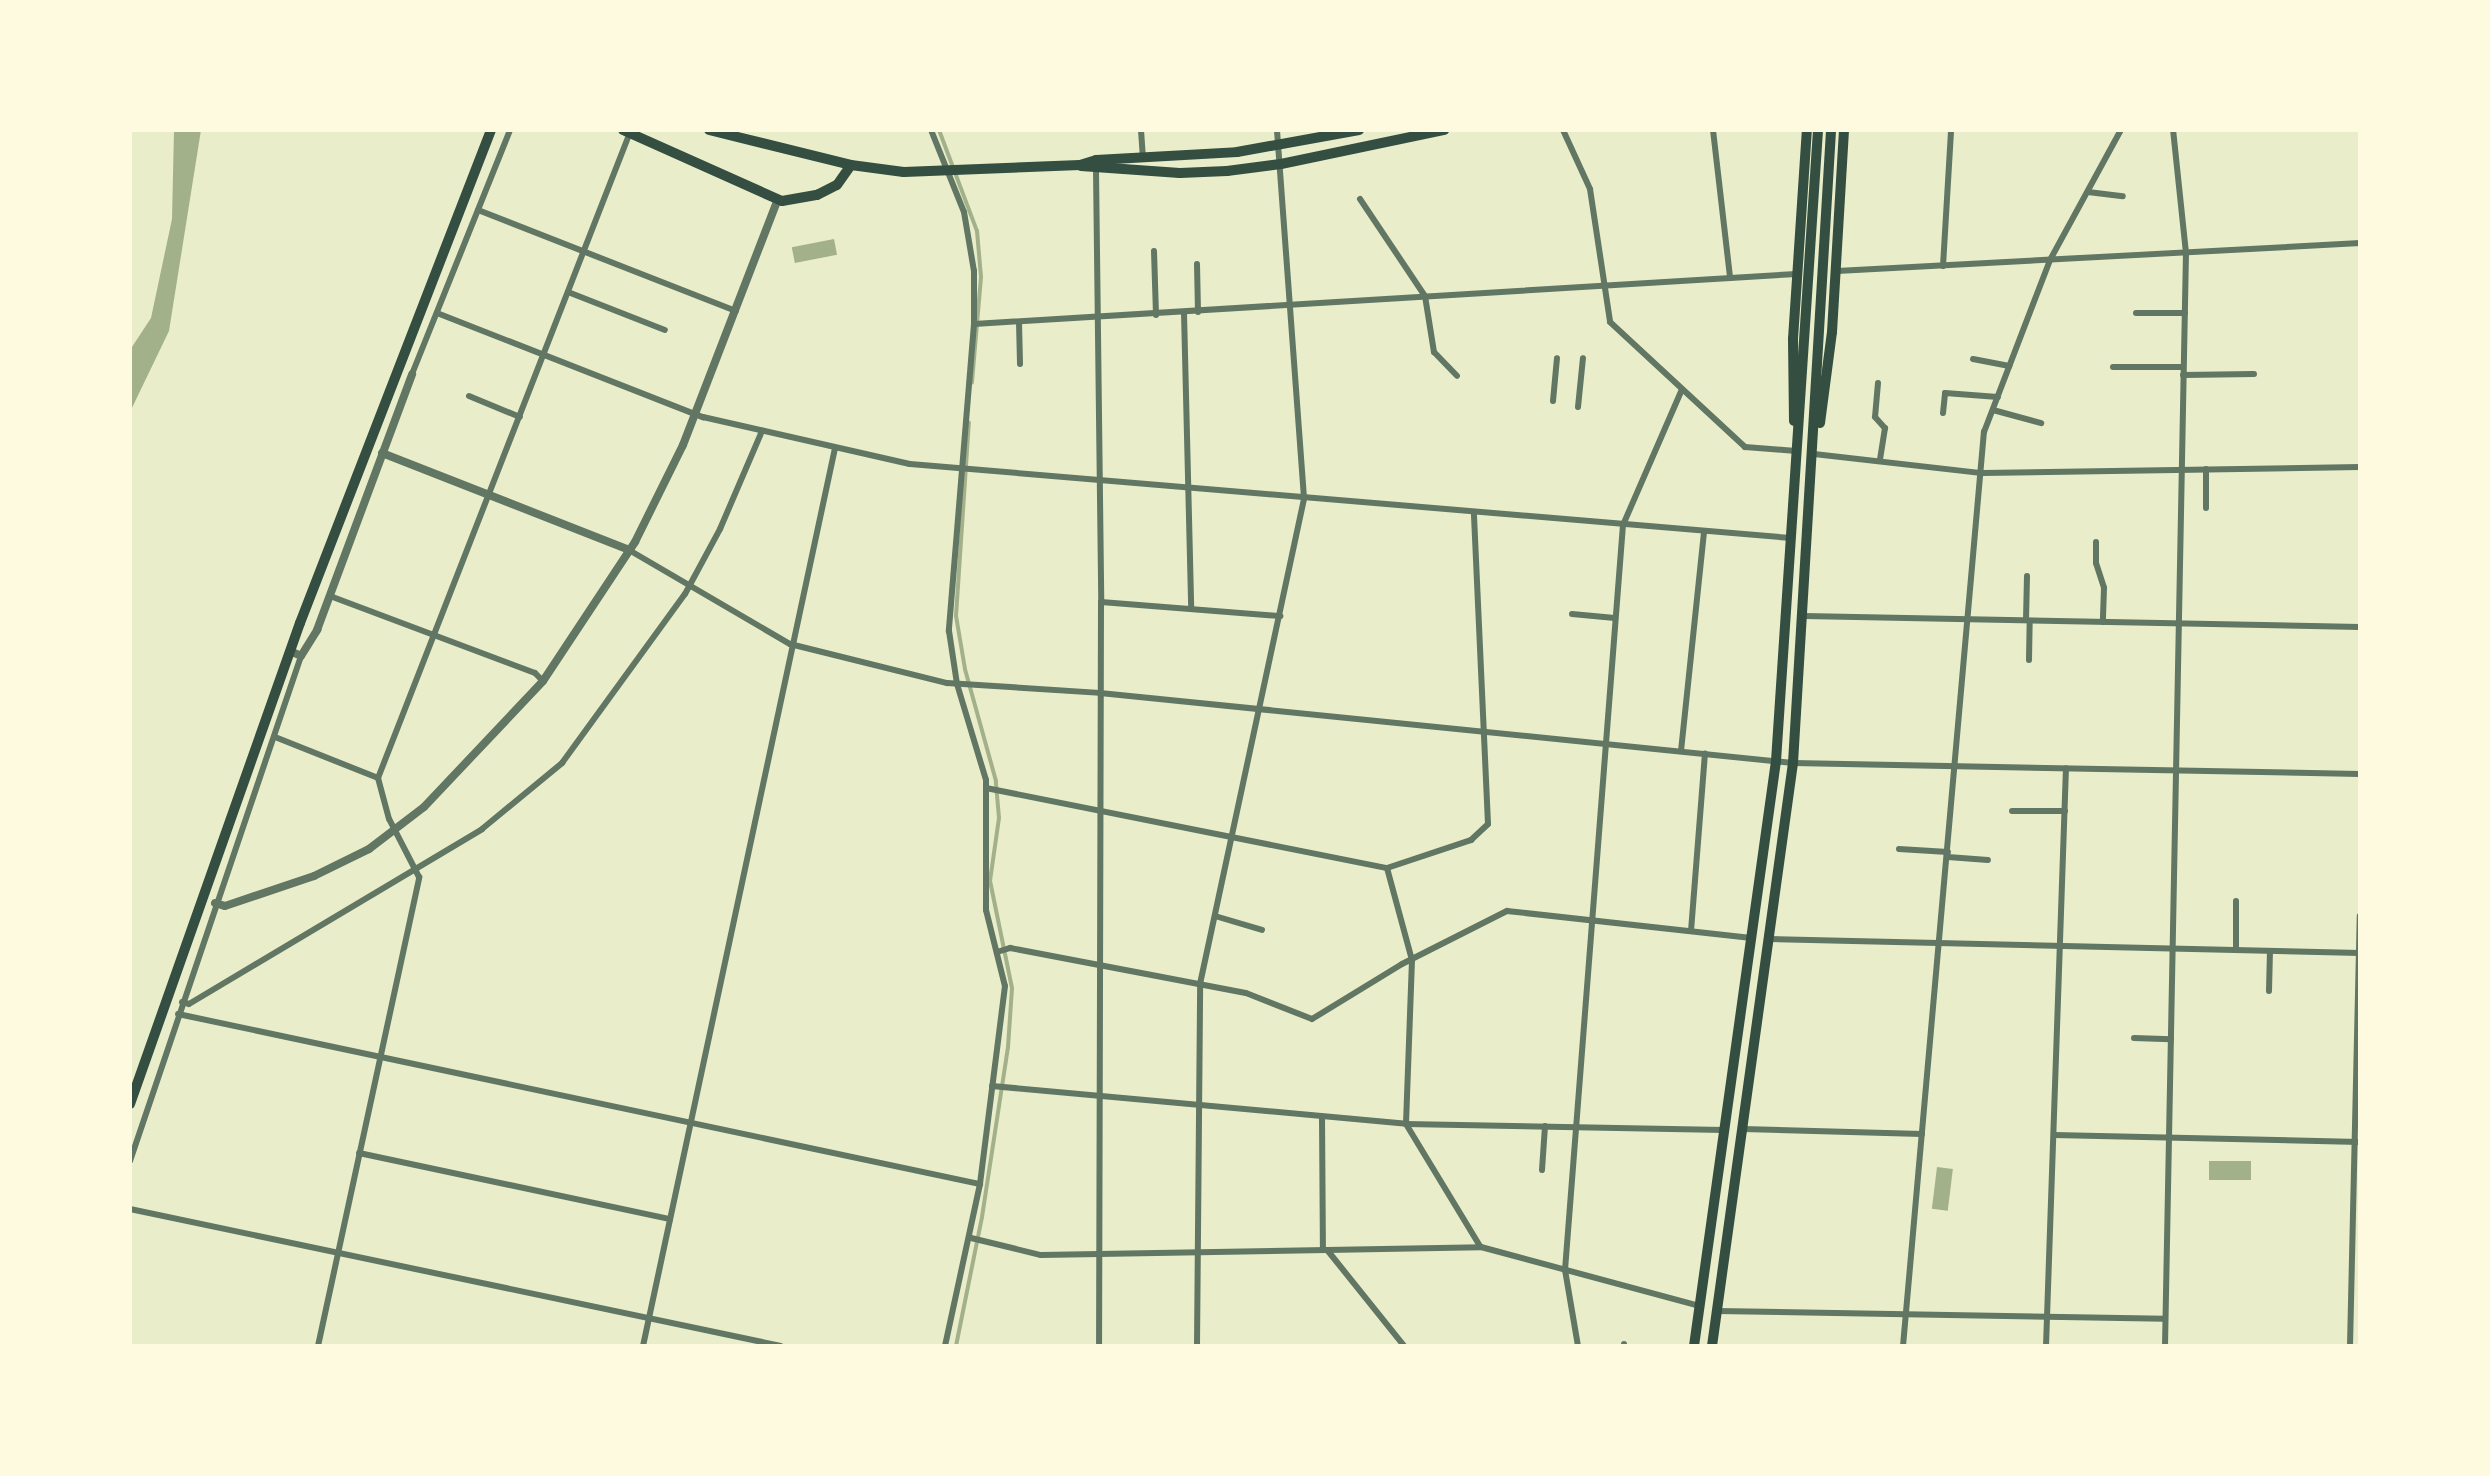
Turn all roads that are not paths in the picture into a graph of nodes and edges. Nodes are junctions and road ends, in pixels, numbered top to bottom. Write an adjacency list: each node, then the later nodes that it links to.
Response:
1 (491, 130): 117 (main road)
2 (510, 130): 30 (street)
3 (709, 130): 22 (main road)
4 (932, 130): 24 (street)
5 (1141, 130): 20 (street)
6 (1277, 130): 19 (street)
7 (1359, 130): 19 (main road)
8 (1444, 130): 21 (main road)
9 (1563, 130): 41 (street)
10 (1713, 130): 40 (street)
11 (1806, 130): 39 (main road)
12 (1818, 130): 81 (main road)
13 (1831, 130): 83 (main road)
14 (1844, 130): 38 (main road)
15 (1952, 130): 37 (street)
16 (2121, 130): 26 (street)
17 (2173, 130): 34 (street)
18 (626, 133): 29 (main road); 33 (street)
19 (1280, 147): 20 (main road); 21 (street)
20 (1142, 158): 23 (main road)
21 (1281, 164): 25 (main road); 44 (street)
22 (851, 166): 24 (main road); 29 (main road)
23 (1080, 166): 24 (main road); 25 (main road)
24 (954, 169): 54 (street)
25 (1096, 170): 52 (street)
26 (2088, 192): 27 (street); 35 (street)
27 (2123, 196)
28 (1360, 199): 43 (street)
29 (778, 200): 45 (street)
30 (478, 210): 33 (street); 47 (street)
31 (2360, 243): 34 (street)
32 (1154, 251): 51 (street)
33 (585, 252): 42 (street); 45 (street)
34 (2186, 253): 35 (street); 49 (street)
35 (2050, 260): 37 (street); 61 (street)
36 (1197, 264): 46 (street)
37 (1943, 266): 38 (street)
38 (1836, 272): 83 (main road)
39 (1798, 274): 40 (street); 81 (main road)
40 (1730, 278): 41 (street)
41 (1604, 285): 43 (street); 68 (street)
42 (568, 292): 55 (street); 56 (street)
43 (1425, 296): 44 (street); 66 (street)
44 (1292, 304): 46 (street); 93 (street)
45 (736, 311): 75 (street)
46 (1198, 312): 48 (street)
47 (437, 313): 56 (street); 64 (street)
48 (1184, 313): 51 (street); 91 (street)
49 (2185, 313): 50 (street); 63 (street)
50 (2136, 314)
51 (1156, 315): 52 (street)
52 (1096, 318): 53 (street); 90 (street)
53 (1019, 322): 54 (street); 60 (street)
54 (976, 324): 86 (street)
55 (665, 330)
56 (544, 354): 75 (street); 77 (street)
57 (1557, 358): 71 (street)
58 (1583, 358): 72 (street)
59 (1973, 359): 61 (street)
60 (1020, 364)
61 (2010, 366): 70 (street)
62 (2112, 367): 63 (street)
63 (2183, 371): 65 (street); 87 (street)
64 (412, 374): 82 (street)
65 (2254, 374)
66 (1457, 376)
67 (1878, 384): 84 (street)
68 (1682, 389): 81 (street); 96 (street)
69 (469, 396): 77 (street)
70 (1998, 397): 73 (street); 74 (street)
71 (1553, 401)
72 (1578, 407)
73 (1993, 409): 76 (street); 78 (street); 89 (street)
74 (1942, 413)
75 (696, 414): 79 (street); 100 (street)
76 (2027, 416)
77 (520, 417): 92 (street)
78 (2041, 423)
79 (762, 431): 80 (street); 102 (street)
80 (835, 448): 86 (street); 116 (street)
81 (1796, 452): 98 (main road)
82 (382, 453): 92 (street); 103 (street)
83 (1814, 454): 84 (street); 108 (main road)
84 (1880, 462): 89 (street)
85 (2360, 466): 88 (street)
86 (964, 470): 90 (street); 121 (street)
87 (2181, 470): 88 (street); 89 (street); 113 (street)
88 (2206, 470): 94 (street)
89 (1982, 473): 110 (street)
90 (1100, 482): 91 (street); 104 (street)
91 (1188, 488): 93 (street); 105 (street)
92 (491, 495): 100 (street); 115 (street)
93 (1304, 498): 95 (street); 107 (street)
94 (2206, 508)
95 (1474, 513): 96 (street); 124 (street)
96 (1624, 525): 97 (street); 109 (street)
97 (1704, 532): 98 (street); 127 (street)
98 (1790, 538): 129 (main road)
99 (2096, 542): 112 (street)
100 (629, 550): 102 (street); 120 (street)
101 (2027, 576): 111 (street)
102 (690, 585): 116 (street); 145 (street)
103 (330, 596): 115 (street); 118 (street)
104 (1101, 602): 105 (street); 122 (street)
105 (1192, 609): 107 (street)
106 (1572, 614): 109 (street)
107 (1280, 616): 123 (street)
108 (1804, 616): 110 (street); 130 (main road)
109 (1615, 618): 126 (street)
110 (1969, 620): 111 (street); 131 (street)
111 (2028, 620): 112 (street); 119 (street)
112 (2103, 622): 113 (street)
113 (2179, 623): 114 (street); 133 (street)
114 (2360, 627)
115 (434, 636): 120 (street); 135 (street)
116 (790, 644): 121 (street); 177 (street)
117 (290, 651): 118 (street); 174 (main road)
118 (302, 656): 125 (street)
119 (2029, 660)
120 (543, 682): 140 (street)
121 (960, 684): 122 (street); 136 (street)
122 (1100, 694): 123 (street); 137 (street)
123 (1258, 710): 124 (street); 141 (street)
124 (1484, 731): 126 (street); 146 (street)
125 (275, 737): 135 (street); 148 (street)
126 (1606, 744): 127 (street); 151 (street)
127 (1681, 752): 128 (street)
128 (1705, 754): 129 (street); 153 (street)
129 (1776, 761): 130 (street); 154 (main road)
130 (1793, 764): 131 (street); 155 (main road)
131 (1956, 766): 132 (street); 143 (street)
132 (2066, 768): 133 (street); 139 (street)
133 (2176, 770): 134 (street); 158 (street)
134 (2360, 774)
135 (378, 778): 140 (street)
136 (990, 789): 137 (street); 160 (street)
137 (1101, 809): 141 (street); 164 (street)
138 (2012, 811): 139 (street)
139 (2066, 811): 157 (street)
140 (394, 832): 145 (street); 148 (street)
141 (1232, 837): 146 (street); 149 (street)
142 (1899, 848): 143 (street)
143 (1948, 854): 144 (street); 156 (street)
144 (1988, 860)
145 (418, 868): 167 (street); 171 (street)
146 (1388, 868): 163 (street)
147 (2236, 901): 159 (street)
148 (215, 903): 167 (street)
149 (1215, 916): 152 (street); 165 (street)
150 (2360, 916): 162 (street)
151 (1592, 920): 153 (street); 163 (street); 180 (street)
152 (1262, 930)
153 (1690, 931): 154 (street)
154 (1752, 938): 182 (main road)
155 (1770, 939): 156 (street); 181 (main road)
156 (1941, 943): 157 (street); 183 (street)
157 (2061, 945): 158 (street); 184 (street)
158 (2173, 948): 159 (street); 170 (street)
159 (2236, 950): 161 (street)
160 (999, 951): 164 (street); 172 (street)
161 (2270, 951): 162 (street); 166 (street)
162 (2360, 953): 186 (street)
163 (1412, 960): 165 (street); 178 (street)
164 (1102, 965): 165 (street); 173 (street)
165 (1200, 984): 175 (street)
166 (2270, 992)
167 (182, 1002): 168 (street)
168 (178, 1014): 171 (street); 188 (street)
169 (2134, 1038): 170 (street)
170 (2171, 1039): 185 (street)
171 (379, 1058): 177 (street); 187 (street)
172 (994, 1086): 173 (street); 190 (street)
173 (1102, 1096): 175 (street); 198 (street)
174 (130, 1104)
175 (1202, 1105): 176 (street); 197 (street)
176 (1322, 1116): 178 (street); 195 (street)
177 (691, 1124): 190 (street); 192 (street)
178 (1406, 1124): 179 (street); 194 (street)
179 (1545, 1126): 180 (street); 189 (street)
180 (1577, 1127): 182 (street); 199 (street)
181 (1743, 1129): 183 (street); 201 (main road)
182 (1725, 1130): 200 (main road)
183 (1922, 1134): 202 (street)
184 (2054, 1135): 185 (street); 204 (street)
185 (2168, 1138): 186 (street); 205 (street)
186 (2358, 1142): 206 (street)
187 (359, 1153): 192 (street); 196 (street)
188 (130, 1161)
189 (1542, 1170)
190 (980, 1184): 193 (street)
191 (130, 1209): 196 (street)
192 (670, 1218): 203 (street)
193 (972, 1238): 198 (street); 210 (street)
194 (1480, 1248): 195 (street); 199 (street)
195 (1325, 1250): 197 (street); 213 (street)
196 (340, 1252): 203 (street); 207 (street)
197 (1200, 1253): 198 (street); 212 (street)
198 (1101, 1254): 211 (street)
199 (1565, 1270): 200 (street); 214 (street)
200 (1700, 1306): 215 (main road)
201 (1716, 1311): 202 (street); 216 (main road)
202 (1906, 1315): 204 (street); 217 (street)
203 (649, 1318): 208 (street); 209 (street)
204 (2047, 1318): 205 (street); 218 (street)
205 (2165, 1319): 219 (street)
206 (2355, 1323): 220 (street)
207 (318, 1346)
208 (643, 1346)
209 (780, 1346)
210 (945, 1346)
211 (1099, 1346)
212 (1197, 1346)
213 (1404, 1346)
214 (1578, 1346)
215 (1694, 1346)
216 (1712, 1346)
217 (1903, 1346)
218 (2046, 1346)
219 (2165, 1346)
220 (2350, 1346)

